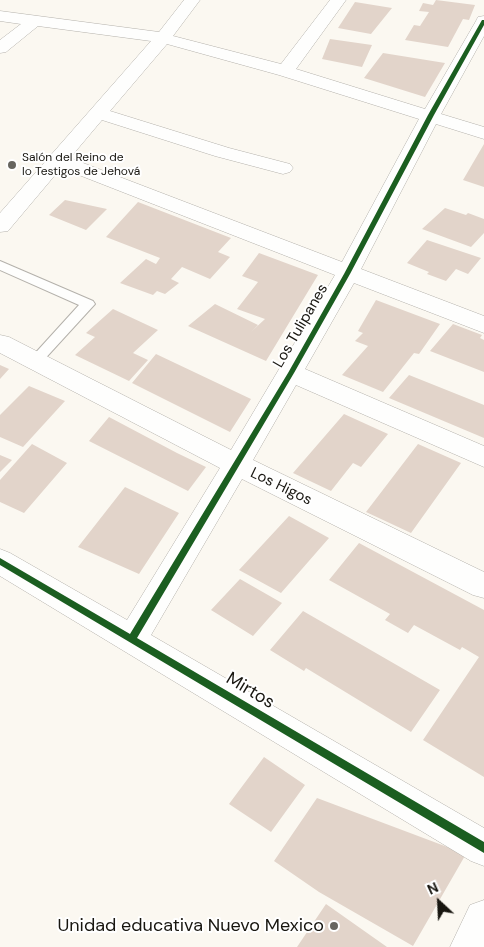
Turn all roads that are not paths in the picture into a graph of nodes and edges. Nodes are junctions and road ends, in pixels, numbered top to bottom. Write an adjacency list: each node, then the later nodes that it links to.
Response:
1 (192, 0): 6 (street)
2 (338, 0): 8 (street)
3 (0, 16): 4 (street)
4 (36, 20): 6 (street); 7 (street)
5 (484, 21): 10 (street, Los Tulipanes)
6 (163, 38): 8 (street); 9 (street)
7 (0, 48)
8 (284, 71): 10 (street)
9 (98, 113): 12 (street); 13 (street)
10 (431, 115): 11 (street); 16 (street, Los Tulipanes)
11 (484, 133)
12 (57, 160): 14 (street); 16 (street)
13 (283, 168)
14 (0, 226)
15 (0, 265): 19 (lane)
16 (347, 274): 17 (street); 20 (street, Los Tulipanes)
17 (484, 325)
18 (0, 343): 19 (street, Los Higos)
19 (36, 360): 22 (street, Los Higos)
20 (291, 372): 21 (street); 22 (street, Los Tulipanes)
21 (484, 457)
22 (236, 464): 24 (street, Los Higos); 25 (street, Los Tulipanes)
23 (0, 561): 25 (street, Mirtos)
24 (484, 586)
25 (132, 639): 26 (street, Mirtos)
26 (484, 848)
27 (484, 919): 28 (street)
28 (468, 947)

